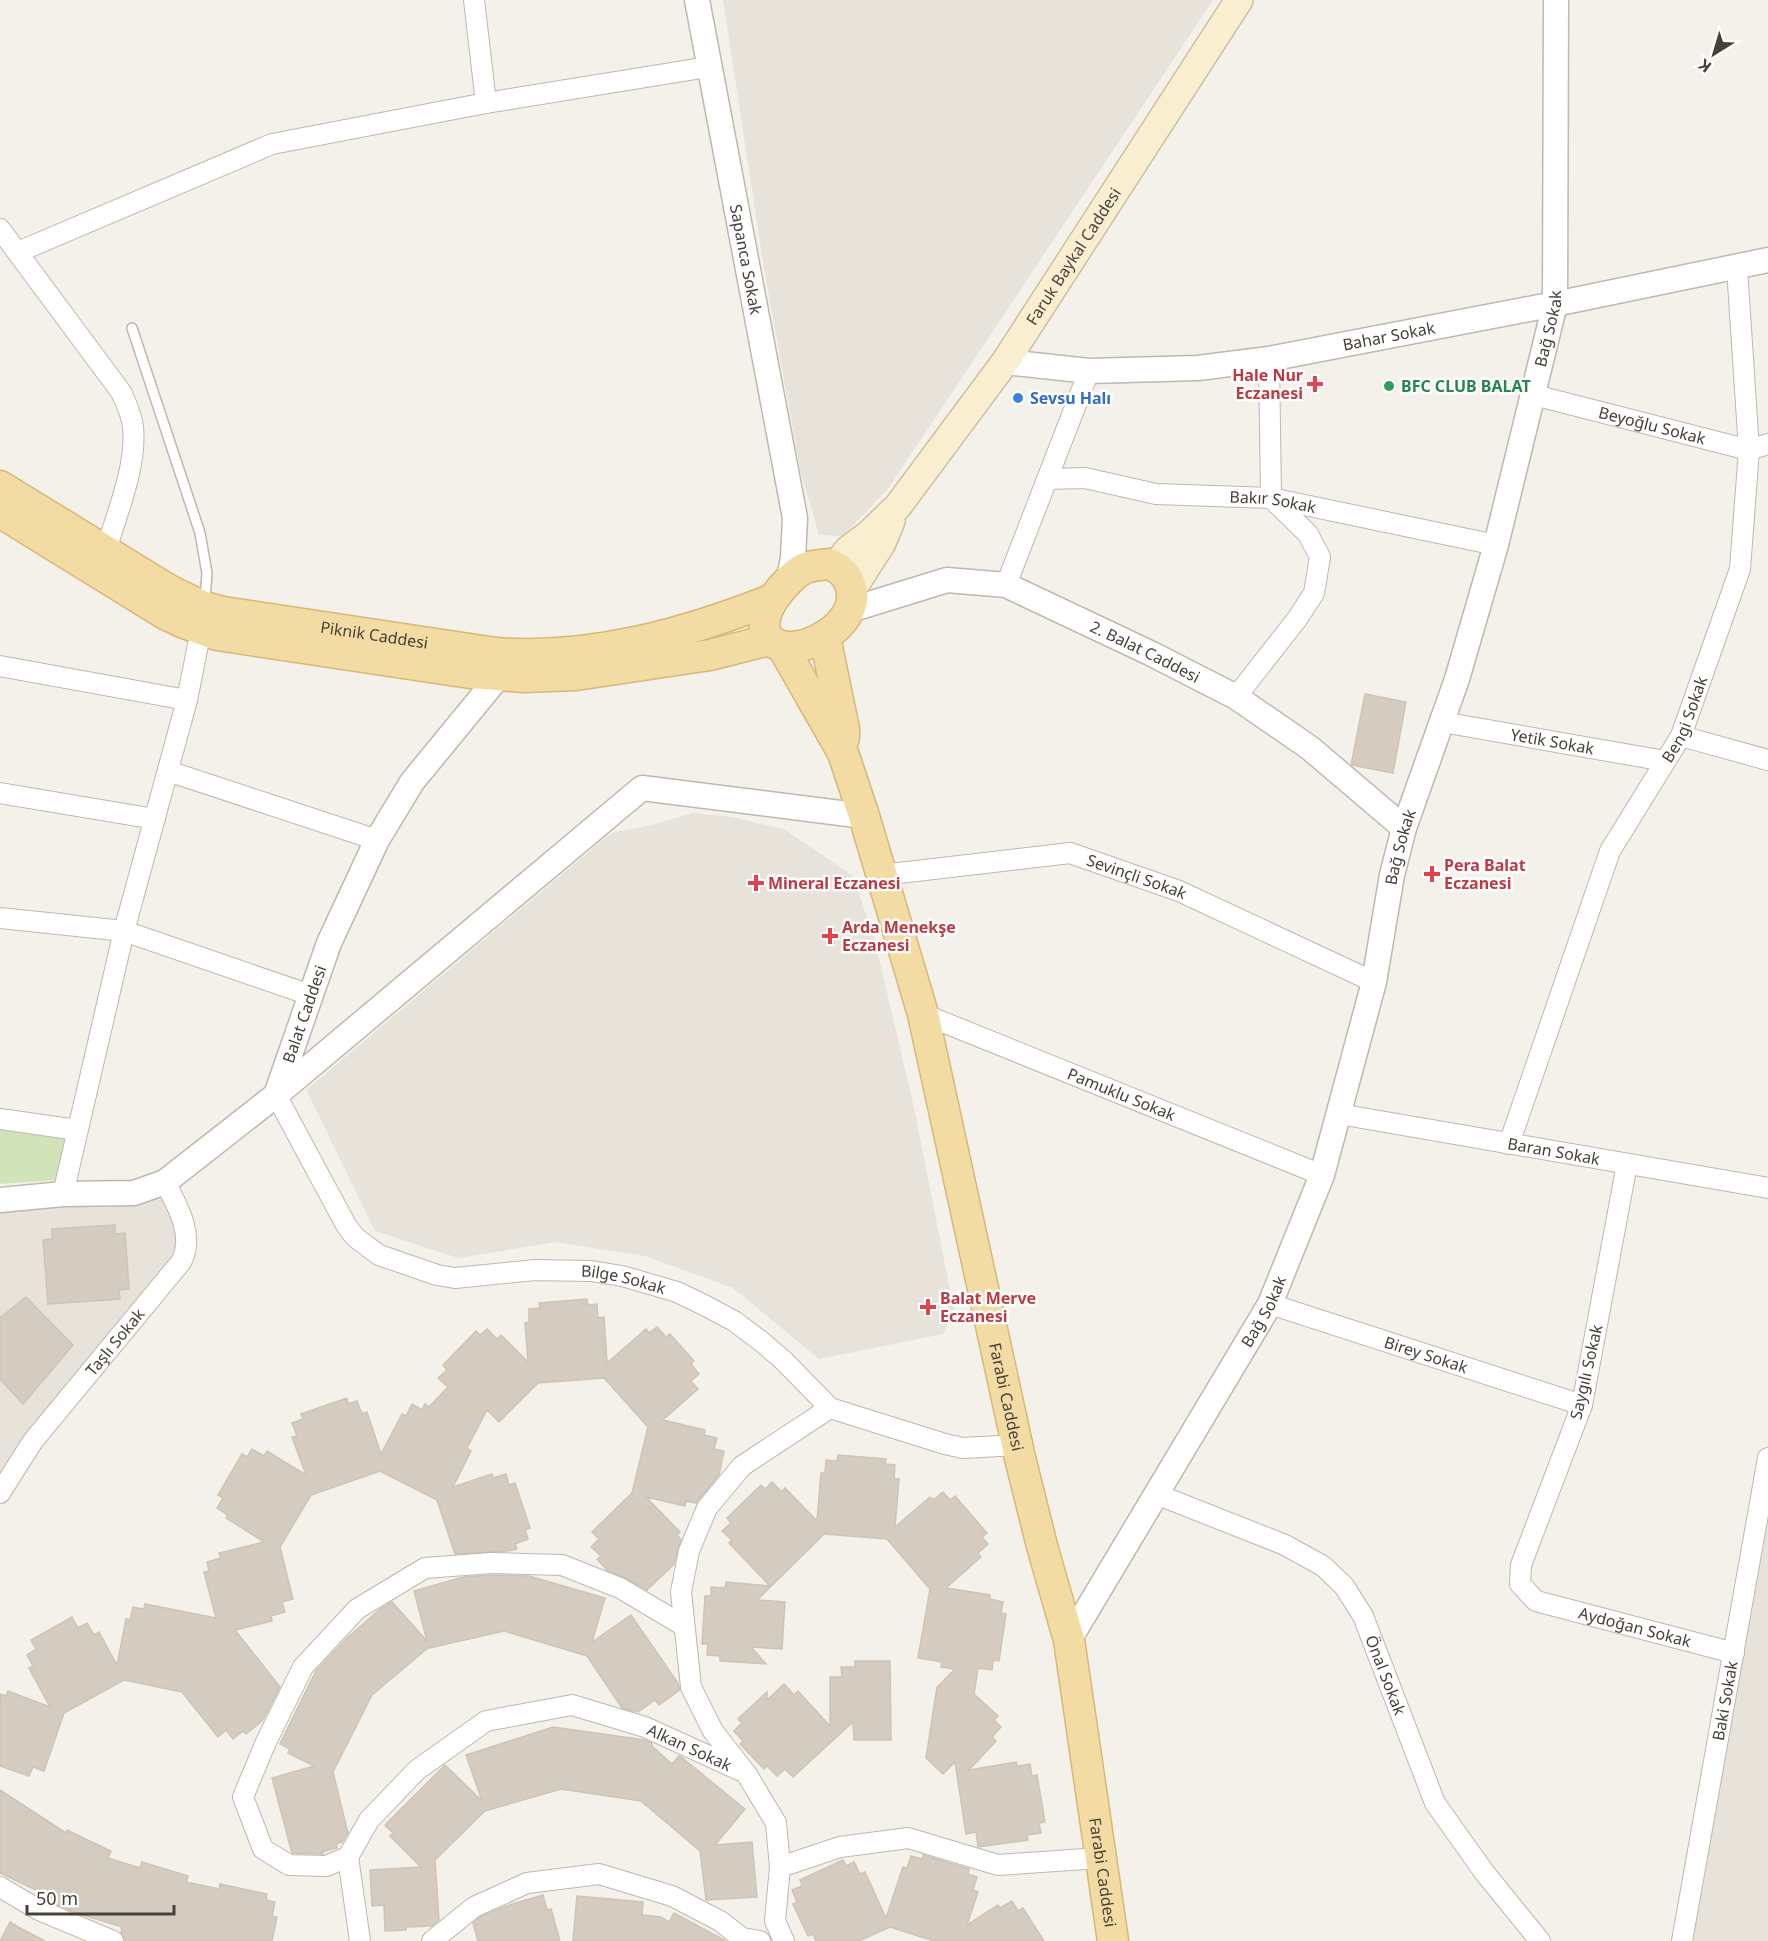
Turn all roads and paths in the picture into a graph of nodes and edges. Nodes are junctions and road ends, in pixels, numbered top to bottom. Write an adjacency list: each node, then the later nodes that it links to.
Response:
1 (474, 0): 6 (street)
2 (697, 0): 5 (street, Sapanca Sokak)
3 (1239, 0): 14 (main road, Faruk Baykal Caddesi)
4 (1556, 0): 11 (street, Bağ Sokak)
5 (708, 67): 6 (street); 24 (street, Sapanca Sokak)
6 (486, 103): 8 (street)
7 (0, 230): 8 (street)
8 (18, 252): 26 (street)
9 (1768, 260): 10 (street, Bahar Sokak)
10 (1737, 268): 11 (street, Bahar Sokak); 18 (street, Bengi Sokak)
11 (1556, 304): 13 (street, Bahar Sokak); 16 (street, Bağ Sokak)
12 (132, 328): 31 (lane)
13 (1269, 358): 15 (street, Bahar Sokak); 21 (street)
14 (1005, 362): 15 (street, Bahar Sokak); 22 (main road, Faruk Baykal Caddesi)
15 (1089, 370): 19 (street)
16 (1534, 395): 18 (street, Beyoğlu Sokak); 25 (street, Bağ Sokak)
17 (1768, 444): 18 (street)
18 (1749, 450): 39 (street, Bengi Sokak)
19 (1047, 479): 21 (street, Bakır Sokak); 28 (street)
20 (0, 486): 26 (main road, Piknik Caddesi)
21 (1272, 498): 25 (street, Bakır Sokak); 36 (street)
22 (898, 506): 27 (main road); 30 (main road)
23 (0, 512): 31 (main road, Piknik Caddesi)
24 (795, 518): 27 (street, Sapanca Sokak); 29 (street, Sapanca Sokak)
25 (1496, 545): 38 (street, Bağ Sokak)
26 (106, 550): 31 (main road, Piknik Caddesi)
27 (829, 566): 29 (main road); 30 (main road)
28 (1006, 585): 30 (street, 2. Balat Caddesi); 36 (street, 2. Balat Caddesi)
29 (780, 591): 31 (main road, Piknik Caddesi); 33 (main road)
30 (851, 600): 32 (main road)
31 (203, 618): 35 (main road, Piknik Caddesi); 37 (street)
32 (825, 637): 33 (main road); 40 (main road)
33 (776, 643): 35 (main road, Piknik Caddesi); 40 (main road)
34 (0, 666): 37 (street)
35 (499, 676): 48 (street, Balat Caddesi)
36 (1236, 697): 47 (street, 2. Balat Caddesi)
37 (187, 700): 43 (street)
38 (1442, 722): 42 (street, Yetik Sokak); 47 (street, Bağ Sokak)
39 (1681, 736): 41 (street); 42 (street, Bengi Sokak)
40 (843, 753): 45 (main road, Farabi Caddesi)
41 (1768, 760)
42 (1665, 761): 59 (street, Bengi Sokak)
43 (168, 771): 46 (street); 48 (street)
44 (0, 793): 46 (street)
45 (864, 816): 49 (main road, Farabi Caddesi); 55 (street)
46 (155, 819): 51 (street)
47 (1404, 828): 52 (street, Bağ Sokak)
48 (377, 840): 53 (street, Balat Caddesi)
49 (882, 875): 52 (street, Sevinçli Sokak); 54 (main road, Farabi Caddesi)
50 (0, 918): 51 (street)
51 (124, 931): 53 (street); 58 (street)
52 (1374, 982): 56 (street, Bağ Sokak)
53 (310, 995): 55 (street, Balat Caddesi)
54 (923, 1014): 61 (street, Pamuklu Sokak); 69 (main road, Farabi Caddesi)
55 (276, 1095): 62 (street); 68 (street, Bilge Sokak)
56 (1339, 1114): 59 (street, Baran Sokak); 61 (street, Bağ Sokak)
57 (0, 1119): 58 (street)
58 (76, 1130): 64 (street)
59 (1509, 1144): 60 (street, Baran Sokak)
60 (1627, 1164): 63 (street, Baran Sokak); 67 (street, Saygılı Sokak)
61 (1322, 1175): 66 (street, Bağ Sokak)
62 (165, 1182): 64 (street); 71 (street, Taşlı Sokak)
63 (1768, 1188)
64 (63, 1194): 65 (street)
65 (0, 1200)
66 (1270, 1304): 67 (street, Birey Sokak); 72 (street, Bağ Sokak)
67 (1582, 1405): 73 (street, Saygılı Sokak)
68 (830, 1408): 69 (street, Bilge Sokak); 74 (street)
69 (1018, 1445): 75 (main road, Farabi Caddesi)
70 (1768, 1458): 76 (street, Baki Sokak)
71 (0, 1493)
72 (1156, 1494): 75 (street, Bağ Sokak); 88 (street, Önal Sokak)
73 (1536, 1601): 76 (street, Aydoğan Sokak)
74 (684, 1626): 77 (street); 78 (street)
75 (1069, 1640): 79 (main road, Farabi Caddesi)
76 (1734, 1653): 89 (street, Baki Sokak)
77 (746, 1773): 78 (street, Alkan Sokak); 80 (street, Alkan Sokak)
78 (348, 1857): 84 (street)
79 (1100, 1858): 80 (street); 87 (main road, Farabi Caddesi)
80 (780, 1867): 82 (street, Alkan Sokak)
81 (0, 1887): 83 (street)
82 (778, 1940)
83 (113, 1941)
84 (360, 1941)
85 (432, 1941): 86 (street)
86 (760, 1941)
87 (1113, 1941)
88 (1540, 1941)
89 (1682, 1941)

